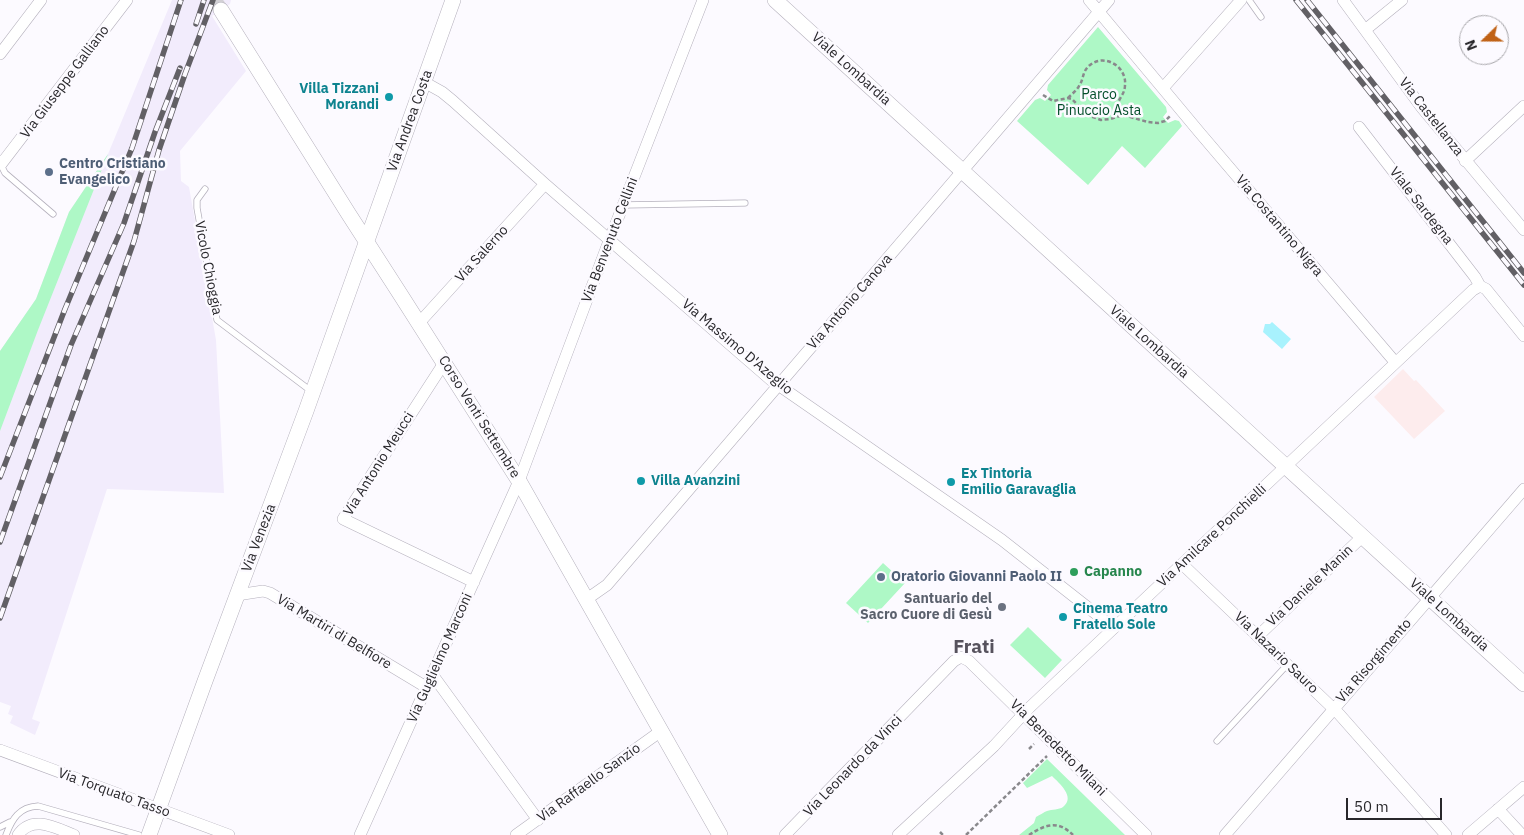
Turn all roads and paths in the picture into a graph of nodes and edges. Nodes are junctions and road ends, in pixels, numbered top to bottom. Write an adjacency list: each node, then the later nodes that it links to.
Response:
1 (41, 0): 16 (street)
2 (127, 0): 26 (street, Via Giuseppe Galliano)
3 (453, 0): 17 (street, Via Andrea Costa)
4 (702, 0): 31 (street, Via Benvenuto Cellini)
5 (775, 0): 27 (street, Viale Lombardia)
6 (1089, 0): 13 (street, Via Costantino Nigra)
7 (1109, 0): 13 (street, Via Antonio Canova)
8 (1241, 0): 18 (street)
9 (1249, 0): 14 (lane)
10 (1343, 0): 15 (street, Via Castellanza)
11 (1402, 0): 15 (street)
12 (221, 10): 35 (street, Corso Venti Settembre)
13 (1099, 11): 18 (street, Via Costantino Nigra); 27 (street, Via Antonio Canova)
14 (1262, 17)
15 (1365, 30): 25 (street, Via Castellanza)
16 (0, 54)
17 (424, 82): 28 (street, Via Massimo D'Azeglio); 35 (street, Via Andrea Costa)
18 (1163, 88): 40 (street, Via Costantino Nigra)
19 (1048, 98): 20 (path)
20 (1068, 98): 22 (path); 22 (path)
21 (1524, 106): 25 (street)
22 (1120, 115): 23 (path)
23 (1166, 120)
24 (1360, 128): 36 (street, Viale Sardegna)
25 (1465, 161): 33 (street, Via Castellanza)
26 (1, 162): 32 (lane)
27 (962, 171): 41 (street, Via Antonio Canova); 43 (street, Viale Lombardia)
28 (545, 184): 34 (street, Via Massimo D'Azeglio); 37 (street, Via Salerno)
29 (205, 189): 42 (lane, Vicolo Chioggia)
30 (745, 202): 31 (lane)
31 (624, 205): 34 (street, Via Benvenuto Cellini)
32 (53, 214)
33 (1524, 230)
34 (609, 239): 41 (street, Via Massimo D'Azeglio); 44 (street, Via Benvenuto Cellini)
35 (366, 241): 37 (street, Corso Venti Settembre); 42 (street, Via Venezia)
36 (1483, 288): 38 (street, Viale Sardegna); 40 (street, Via Amilcare Ponchielli)
37 (419, 323): 39 (street, Corso Venti Settembre)
38 (1524, 336)
39 (444, 362): 44 (street, Corso Venti Settembre); 48 (street, Via Antonio Meucci)
40 (1396, 362): 43 (street, Via Amilcare Ponchielli)
41 (778, 385): 51 (street, Via Antonio Canova); 52 (street, Via Massimo D'Azeglio)
42 (313, 392): 49 (street, Via Venezia)
43 (1286, 466): 46 (street, Viale Lombardia); 47 (street, Via Amilcare Ponchielli)
44 (519, 481): 48 (street, Via Guglielmo Marconi); 51 (street, Corso Venti Settembre)
45 (1524, 489): 50 (street, Via Risorgimento)
46 (1362, 537): 50 (street, Viale Lombardia); 53 (street, Via Daniele Manin)
47 (1182, 564): 52 (street, Via Amilcare Ponchielli); 53 (street, Via Nazario Sauro)
48 (474, 582): 56 (street, Via Guglielmo Marconi)
49 (237, 595): 58 (street, Via Martiri di Belfiore); 68 (street, Via Venezia)
50 (1429, 598): 57 (street, Viale Lombardia); 59 (street, Via Risorgimento)
51 (587, 599): 61 (street, Corso Venti Settembre)
52 (1114, 628): 60 (street, Via Amilcare Ponchielli)
53 (1258, 636): 55 (street, Via Nazario Sauro)
54 (969, 661): 60 (street, Via Benedetto Milani); 82 (street, Via Leonardo da Vinci)
55 (1287, 665): 59 (street, Via Nazario Sauro); 62 (lane)
56 (432, 674): 58 (street, Via Guglielmo Marconi); 70 (street)
57 (1524, 684)
58 (426, 687): 79 (street, Via Guglielmo Marconi)
59 (1334, 708): 88 (street, Via Risorgimento); 89 (street, Via Nazario Sauro)
60 (1024, 715): 83 (street, Via Amilcare Ponchielli); 87 (street, Via Benedetto Milani)
61 (661, 731): 70 (street, Via Raffaello Sanzio); 81 (street, Corso Venti Settembre)
62 (1218, 741)
63 (1034, 744): 64 (path)
64 (1029, 749)
65 (0, 750): 68 (street, Via Torquato Tasso)
66 (1047, 756): 84 (path)
67 (1524, 787): 69 (street)
68 (159, 809): 77 (street, Via Venezia); 78 (street, Via Torquato Tasso)
69 (1498, 809): 90 (street); 91 (street)
70 (538, 820): 80 (street, Via Raffaello Sanzio)
71 (10, 822): 72 (lane); 73 (lane); 76 (lane)
72 (0, 827)
73 (6, 835)
74 (18, 835): 75 (street)
75 (74, 835)
76 (139, 835)
77 (149, 835)
78 (229, 835)
79 (360, 835)
80 (516, 835)
81 (720, 835)
82 (785, 835)
83 (898, 835)
84 (966, 835)
85 (1029, 835): 86 (path)
86 (1073, 835)
87 (1146, 835)
88 (1225, 835)
89 (1446, 835)
90 (1468, 835)
91 (1522, 835)

